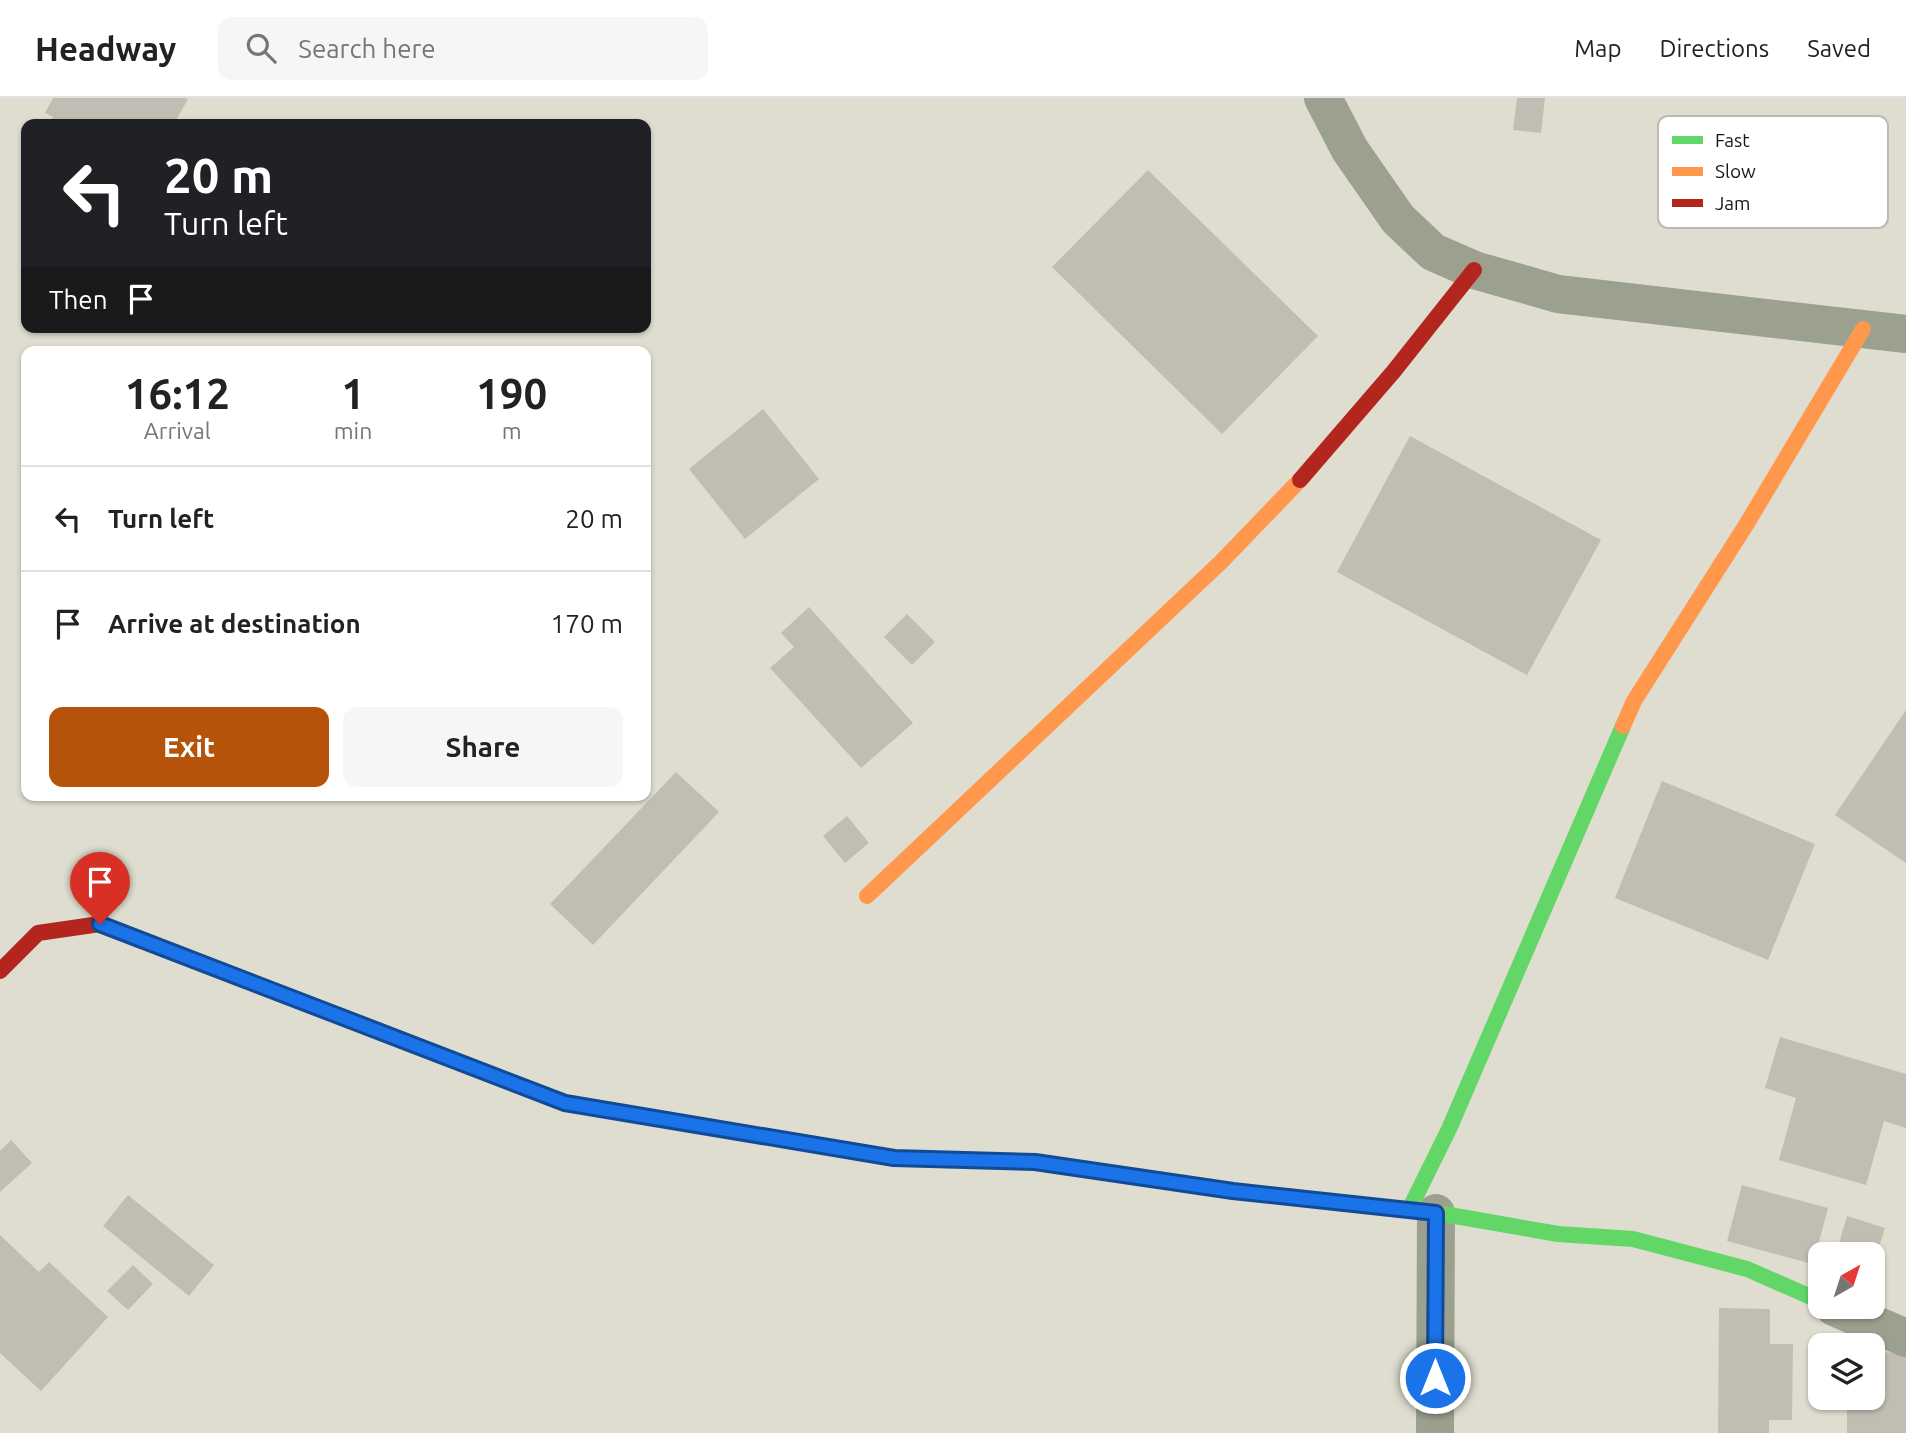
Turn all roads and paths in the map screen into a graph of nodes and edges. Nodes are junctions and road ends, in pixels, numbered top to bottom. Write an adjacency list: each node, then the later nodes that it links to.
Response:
1 (1323, 98): 2 (street)
2 (1474, 270): 3 (street); 5 (street)
3 (1863, 329): 4 (street); 7 (street)
4 (1906, 334)
5 (867, 896)
6 (0, 971): 7 (street)
7 (1423, 1212): 8 (street); 11 (street)
8 (1808, 1296)
9 (1864, 1320): 10 (street)
10 (1906, 1338)
11 (1435, 1433)

